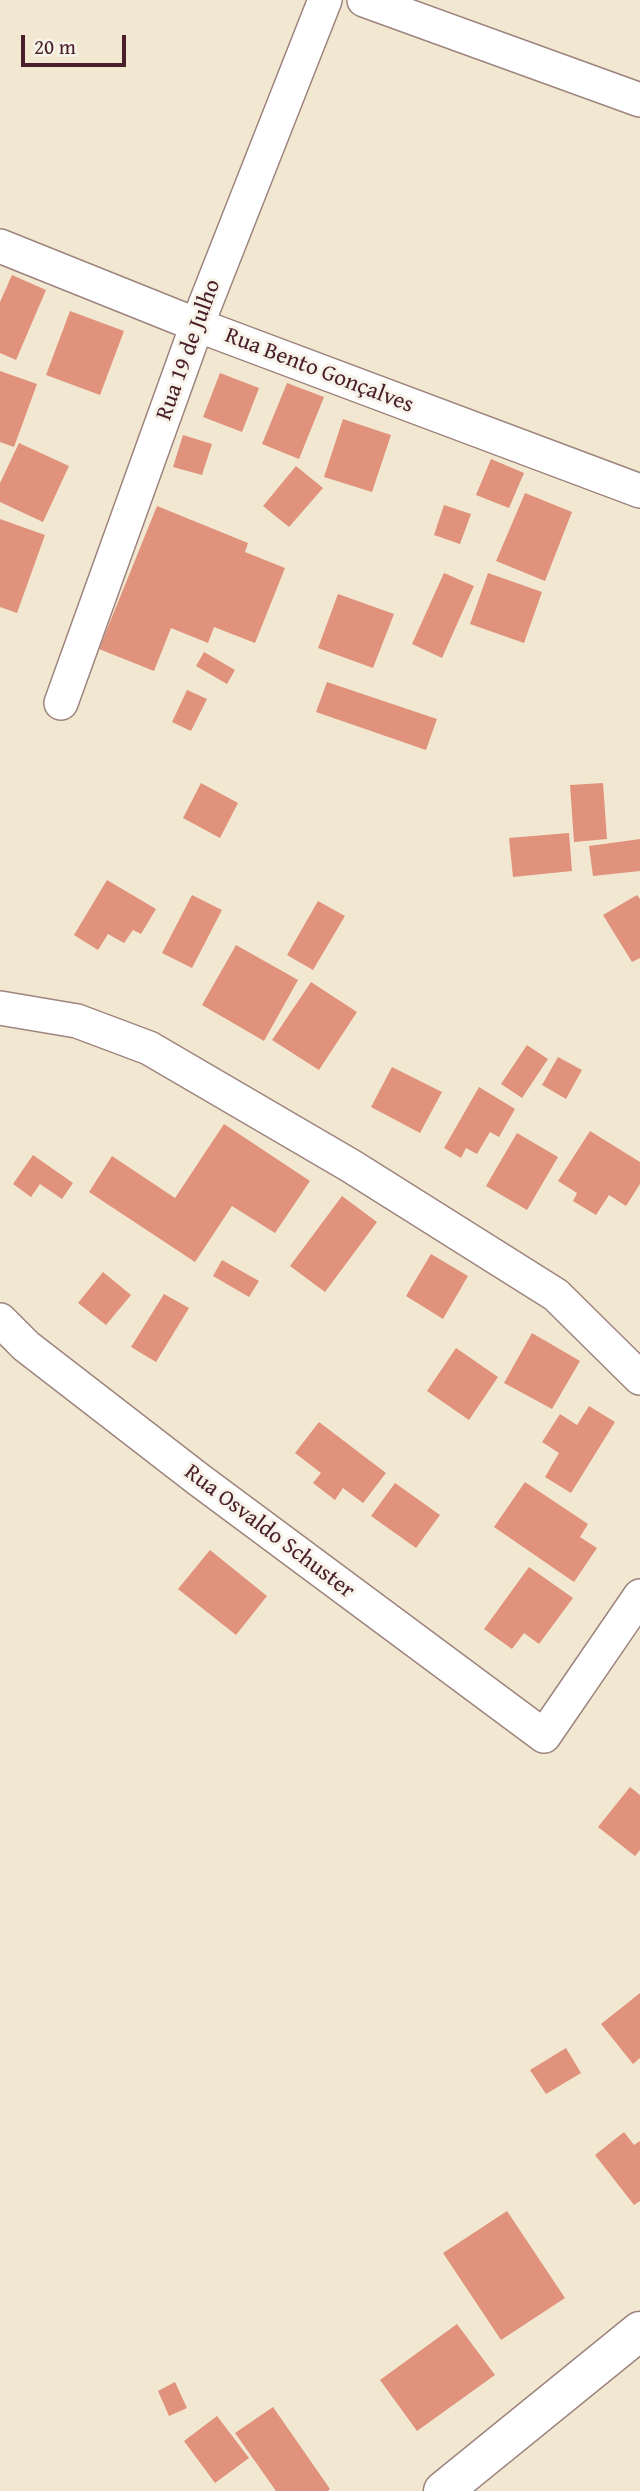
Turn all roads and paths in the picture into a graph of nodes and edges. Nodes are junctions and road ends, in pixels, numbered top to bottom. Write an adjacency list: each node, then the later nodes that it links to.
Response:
1 (326, 0): 5 (street, Rua 19 de Julho)
2 (364, 0): 3 (street)
3 (640, 100)
4 (0, 246): 5 (street, Rua Bento Gonçalves)
5 (197, 325): 6 (street, Rua Bento Gonçalves); 7 (street, Rua 19 de Julho)
6 (640, 491)
7 (61, 703)
8 (0, 1008): 10 (street)
9 (0, 1320): 11 (street, Rua Osvaldo Schuster)
10 (640, 1377)
11 (640, 1596)
12 (640, 2331): 13 (main road)
13 (443, 2491)

